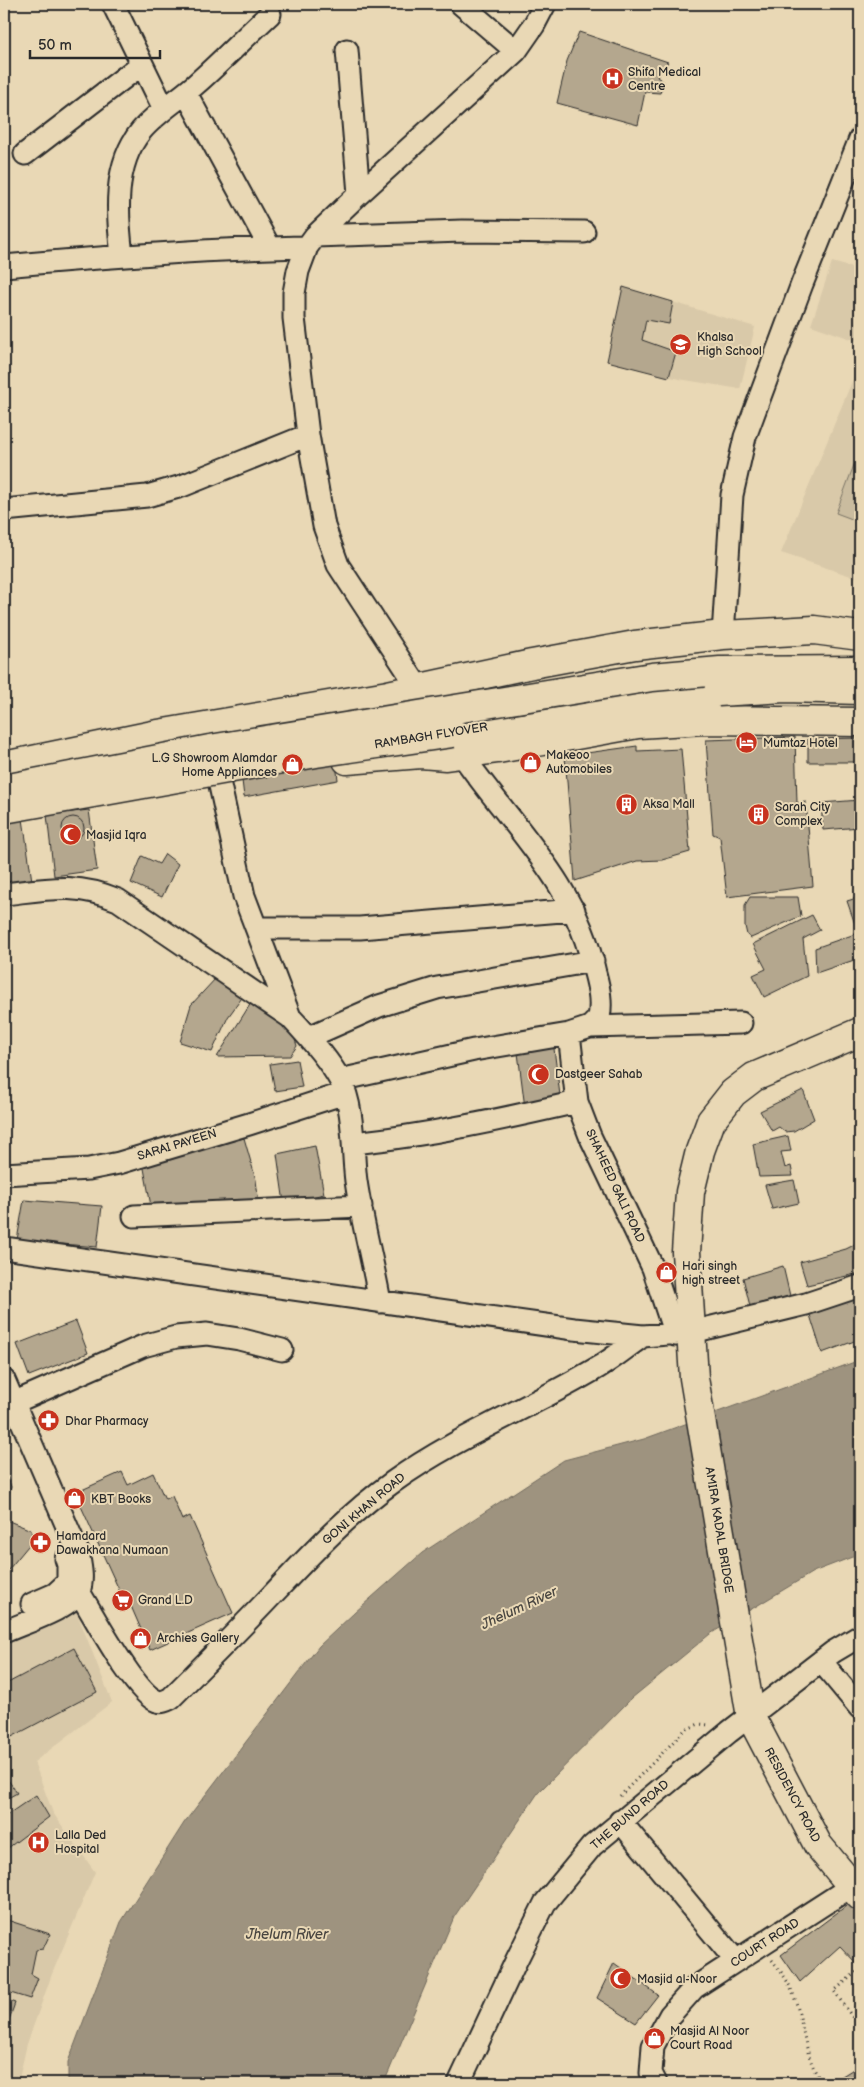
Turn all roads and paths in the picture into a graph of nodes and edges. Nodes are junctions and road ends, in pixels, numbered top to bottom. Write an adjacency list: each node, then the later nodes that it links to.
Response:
1 (113, 4): 7 (street)
2 (461, 4): 6 (street)
3 (545, 4): 6 (street)
4 (270, 14): 8 (street)
5 (347, 50): 12 (street)
6 (516, 51): 12 (street)
7 (142, 64): 9 (street); 11 (street)
8 (186, 93): 9 (street); 15 (street)
9 (164, 110): 16 (street)
10 (860, 139): 20 (street)
11 (25, 154)
12 (359, 194): 14 (street)
13 (584, 232): 14 (street)
14 (311, 241): 15 (street); 18 (street)
15 (270, 248): 16 (street)
16 (122, 255): 17 (street)
17 (4, 266)
18 (308, 435): 19 (street); 23 (street)
19 (4, 510)
20 (723, 635): 21 (main road); 23 (main road)
21 (860, 636)
22 (860, 670): 29 (main road, RAMBAGH FLYOVER, bridge)
23 (420, 689): 26 (street); 27 (main road)
24 (860, 690): 30 (main road, RAMBAGH FLYOVER, bridge)
25 (860, 722): 26 (main road)
26 (461, 754): 28 (main road); 33 (street)
27 (4, 766)
28 (219, 782): 31 (main road); 34 (street)
29 (4, 789)
30 (4, 809)
31 (4, 822)
32 (4, 894): 36 (street)
33 (574, 910): 34 (street); 35 (street)
34 (257, 928): 36 (street)
35 (593, 961): 38 (street); 41 (street)
36 (290, 1017): 41 (street)
37 (741, 1023): 38 (street, SARAI PAYEEN)
38 (590, 1027): 40 (street, SARAI PAYEEN)
39 (860, 1032): 51 (main road)
40 (569, 1034): 42 (street, SARAI PAYEEN); 43 (street, SHAHEED GALI ROAD)
41 (309, 1038): 42 (street)
42 (342, 1086): 44 (street); 45 (street, SARAI PAYEEN)
43 (577, 1102): 44 (street); 51 (street, SHAHEED GALI ROAD)
44 (354, 1143): 46 (street)
45 (4, 1174)
46 (361, 1206): 47 (street); 50 (street)
47 (134, 1216)
48 (4, 1248): 50 (street)
49 (860, 1286): 51 (street)
50 (380, 1302): 52 (street)
51 (684, 1333): 52 (street); 61 (main road, AMIRA KADAL BRIDGE)
52 (643, 1336): 56 (street, GONI KHAN ROAD)
53 (282, 1350): 55 (street)
54 (4, 1380): 55 (street)
55 (9, 1408): 56 (street); 57 (street)
56 (79, 1592): 58 (street)
57 (4, 1616)
58 (4, 1632)
59 (860, 1636): 60 (street, THE BUND ROAD)
60 (821, 1661): 62 (street); 63 (street, THE BUND ROAD)
61 (744, 1683): 63 (main road, RESIDENCY ROAD)
62 (860, 1708)
63 (751, 1717): 64 (street, THE BUND ROAD); 65 (main road, RESIDENCY ROAD)
64 (620, 1821): 67 (street); 70 (street, THE BUND ROAD)
65 (856, 1891): 66 (street, COURT ROAD)
66 (759, 1946): 67 (street, COURT ROAD); 72 (path)
67 (736, 1961): 71 (street, COURT ROAD)
68 (860, 1969): 69 (path)
69 (860, 2028)
70 (459, 2083)
71 (656, 2083)
72 (822, 2083)

